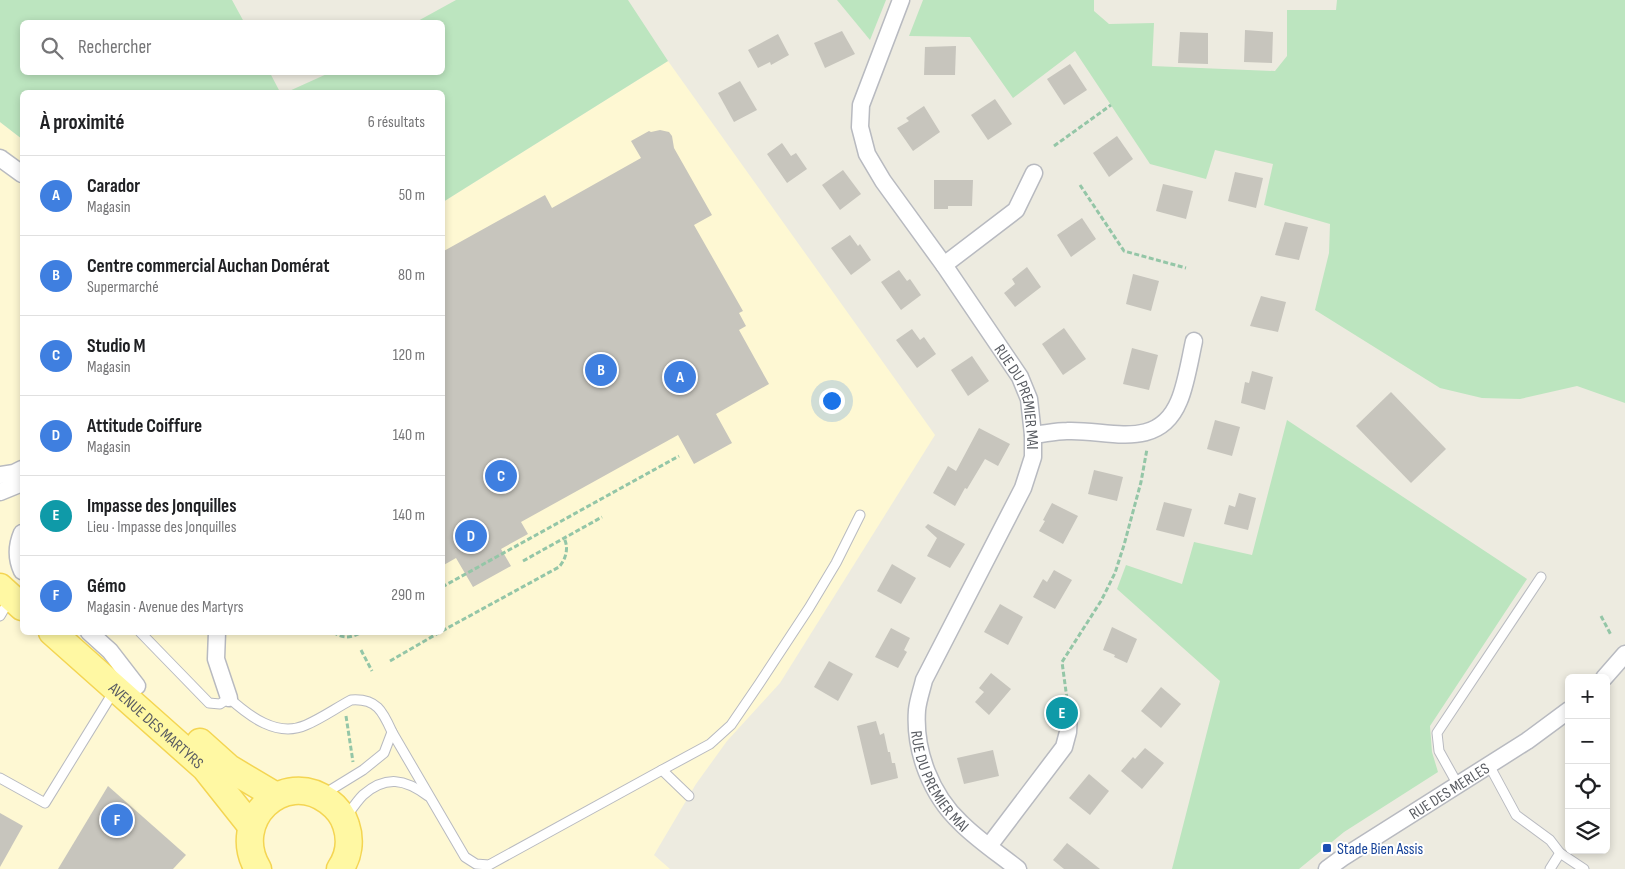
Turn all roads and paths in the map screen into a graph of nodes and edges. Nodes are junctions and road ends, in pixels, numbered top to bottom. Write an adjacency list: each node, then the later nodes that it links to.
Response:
1 (901, 0): 8 (street, RUE DU PREMIER MAI)
2 (1111, 105): 3 (path)
3 (1054, 146)
4 (0, 158): 5 (street)
5 (20, 173)
6 (1034, 173): 8 (street)
7 (1080, 185): 9 (path)
8 (944, 265): 12 (street, RUE DU PREMIER MAI)
9 (1186, 268)
10 (1194, 341): 11 (street)
11 (1147, 432): 12 (street); 48 (path)
12 (1033, 435): 61 (street, RUE DU PREMIER MAI)
13 (679, 456): 26 (path)
14 (20, 470): 15 (street)
15 (0, 474)
16 (20, 484): 17 (street)
17 (0, 492)
18 (860, 515): 52 (lane)
19 (602, 517): 21 (path)
20 (20, 538): 24 (street)
21 (564, 538): 22 (path); 29 (path)
22 (523, 561)
23 (0, 566): 27 (main road)
24 (20, 566)
25 (1541, 577): 54 (lane)
26 (445, 585)
27 (11, 598)
28 (1602, 616): 38 (path)
29 (445, 630)
30 (56, 635): 44 (main road, AVENUE DES MARTYRS)
31 (78, 635): 44 (main road, AVENUE DES MARTYRS)
32 (92, 635): 44 (street)
33 (143, 635): 45 (lane)
34 (217, 635): 45 (street)
35 (337, 635): 36 (path)
36 (358, 635)
37 (436, 635): 41 (path)
38 (1611, 635)
39 (361, 650): 42 (path)
40 (1625, 654): 43 (street)
41 (390, 661)
42 (372, 671)
43 (1608, 674)
44 (126, 687): 53 (lane); 55 (main road, AVENUE DES MARTYRS); 60 (main road, AVENUE DES MARTYRS)
45 (229, 698): 49 (lane)
46 (345, 709): 50 (path)
47 (1565, 713): 51 (street, RUE DES MERLES)
48 (1069, 714): 61 (street)
49 (392, 732): 56 (lane); 58 (lane)
50 (354, 765)
51 (1489, 766): 54 (street, RUE DES MERLES); 62 (lane)
52 (662, 770): 57 (lane); 58 (lane)
53 (0, 778)
54 (1458, 785): 66 (street, RUE DES MERLES)
55 (276, 796): 56 (main road); 60 (main road)
56 (321, 796): 59 (main road)
57 (689, 796)
58 (430, 798): 59 (lane)
59 (344, 819): 63 (main road)
60 (251, 826): 64 (main road)
61 (989, 846): 65 (street, RUE DU PREMIER MAI)
62 (1560, 853): 67 (lane); 68 (lane)
63 (347, 864)
64 (255, 867)
65 (1018, 869)
66 (1327, 869)
67 (1550, 869)
68 (1584, 869)

